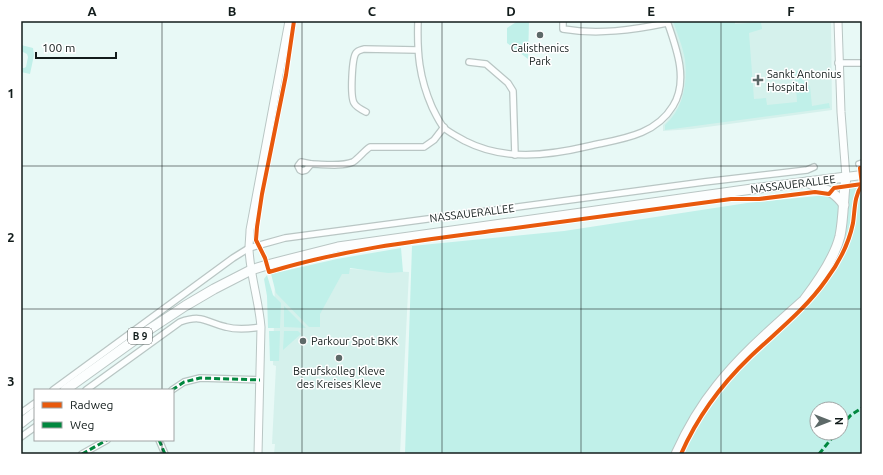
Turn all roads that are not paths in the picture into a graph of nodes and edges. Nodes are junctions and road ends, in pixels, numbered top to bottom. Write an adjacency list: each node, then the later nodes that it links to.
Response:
1 (289, 21): 19 (street)
2 (418, 21): 6 (street)
3 (563, 21): 5 (street)
4 (838, 21): 8 (street)
5 (667, 22): 12 (street)
6 (417, 50): 10 (street); 11 (street)
7 (469, 62): 12 (street)
8 (838, 63): 9 (street); 16 (street)
9 (862, 63)
10 (366, 112)
11 (444, 128): 12 (street); 13 (street)
12 (515, 155)
13 (311, 164)
14 (814, 167): 19 (street, NASSAUERALLEE)
15 (862, 175): 16 (main road, NASSAUERALLEE)
16 (846, 177): 17 (main road, NASSAUERALLEE); 18 (main road)
17 (807, 182): 18 (main road); 20 (main road, NASSAUERALLEE)
18 (844, 205): 38 (main road)
19 (249, 245): 20 (street); 23 (street, NASSAUERALLEE)
20 (252, 270): 21 (street); 24 (main road, B 9)
21 (261, 327): 22 (street); 25 (street)
22 (260, 380): 26 (street); 37 (street)
23 (54, 389)
24 (66, 389)
25 (87, 389)
26 (174, 389)
27 (34, 404): 29 (street)
28 (34, 413): 30 (main road)
29 (21, 414)
30 (21, 423)
31 (34, 428): 32 (street)
32 (21, 437)
33 (105, 441): 35 (street)
34 (159, 441): 36 (street)
35 (82, 454)
36 (165, 454)
37 (258, 454)
38 (676, 454)

